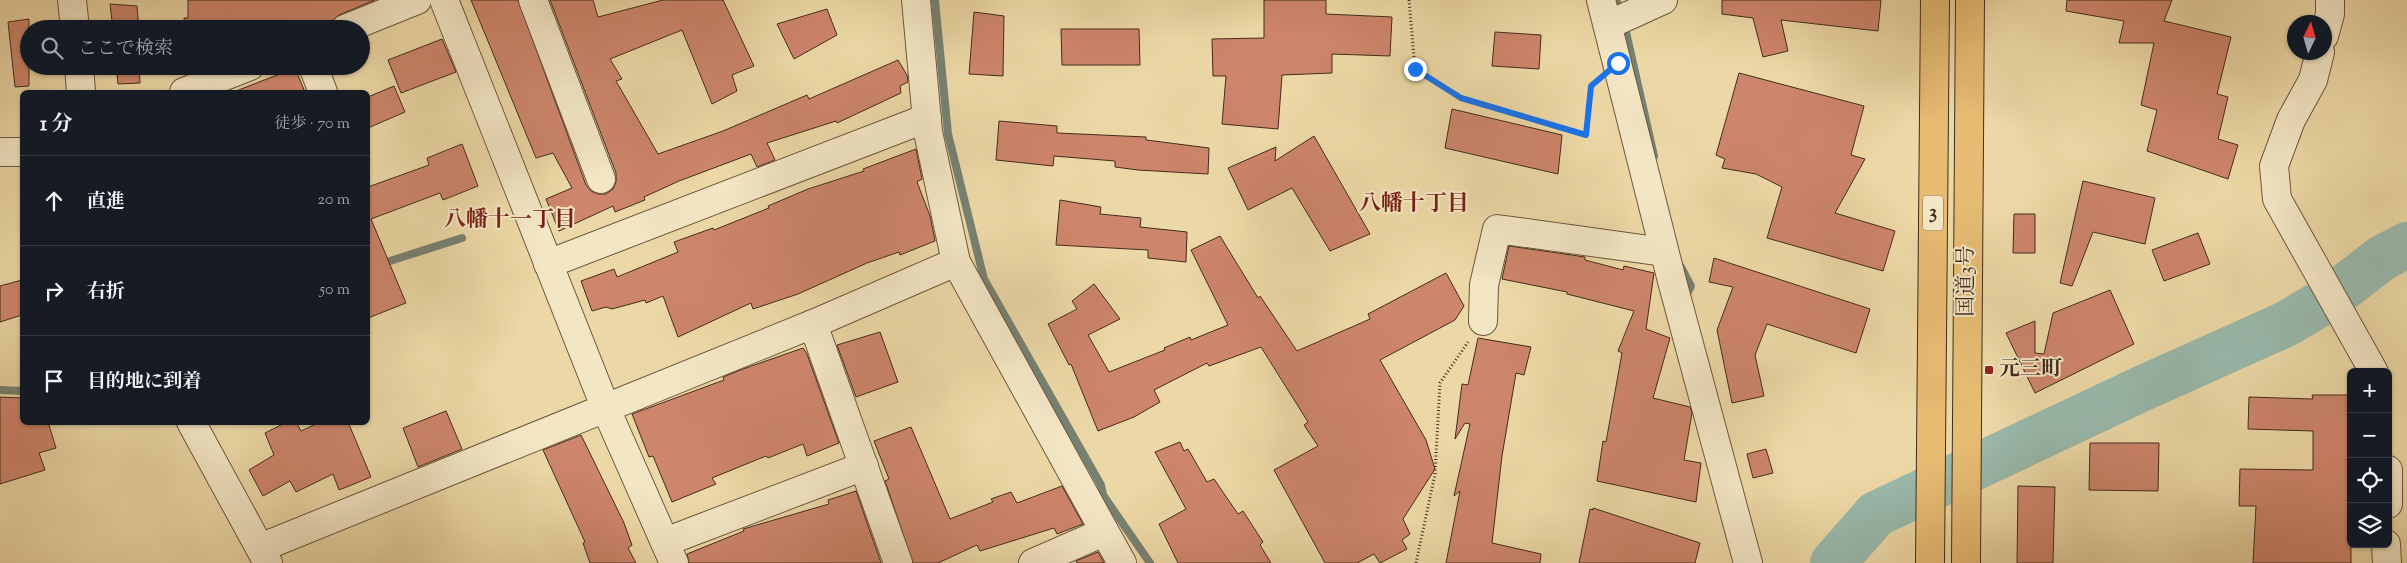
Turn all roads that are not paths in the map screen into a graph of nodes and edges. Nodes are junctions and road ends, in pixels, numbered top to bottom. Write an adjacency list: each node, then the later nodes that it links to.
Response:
1 (72, 0): 12 (street)
2 (417, 0): 13 (street)
3 (444, 0): 27 (street)
4 (532, 0): 24 (street)
5 (916, 0): 21 (street)
6 (1663, 0): 10 (street)
7 (1935, 0): 43 (highway, 国道3号 / 3)
8 (1970, 0): 44 (highway, 国道3号 / 3)
9 (2330, 0): 11 (street)
10 (1604, 12): 25 (street)
11 (2330, 15)
12 (74, 20)
13 (367, 20)
14 (2318, 60): 30 (street)
15 (80, 75): 18 (street)
16 (227, 75): 19 (street)
17 (316, 75): 20 (street)
18 (81, 90)
19 (189, 90)
20 (322, 90)
21 (926, 118): 26 (street); 27 (street)
22 (0, 152): 23 (street)
23 (20, 152)
24 (601, 180)
25 (1664, 252): 28 (street); 36 (street)
26 (956, 262): 29 (street); 34 (street)
27 (548, 264): 31 (street)
28 (1483, 321)
29 (813, 324): 31 (street); 33 (street)
30 (2372, 368)
31 (606, 409): 37 (street); 38 (street)
32 (194, 425): 38 (street)
33 (864, 466): 37 (street); 39 (street)
34 (1104, 532): 40 (street); 41 (street)
35 (2386, 548): 45 (street)
36 (1745, 551): 42 (street)
37 (670, 553)
38 (264, 555)
39 (898, 563)
40 (1033, 563)
41 (1122, 563)
42 (1727, 563)
43 (1930, 563)
44 (1966, 563)
45 (2387, 563)

